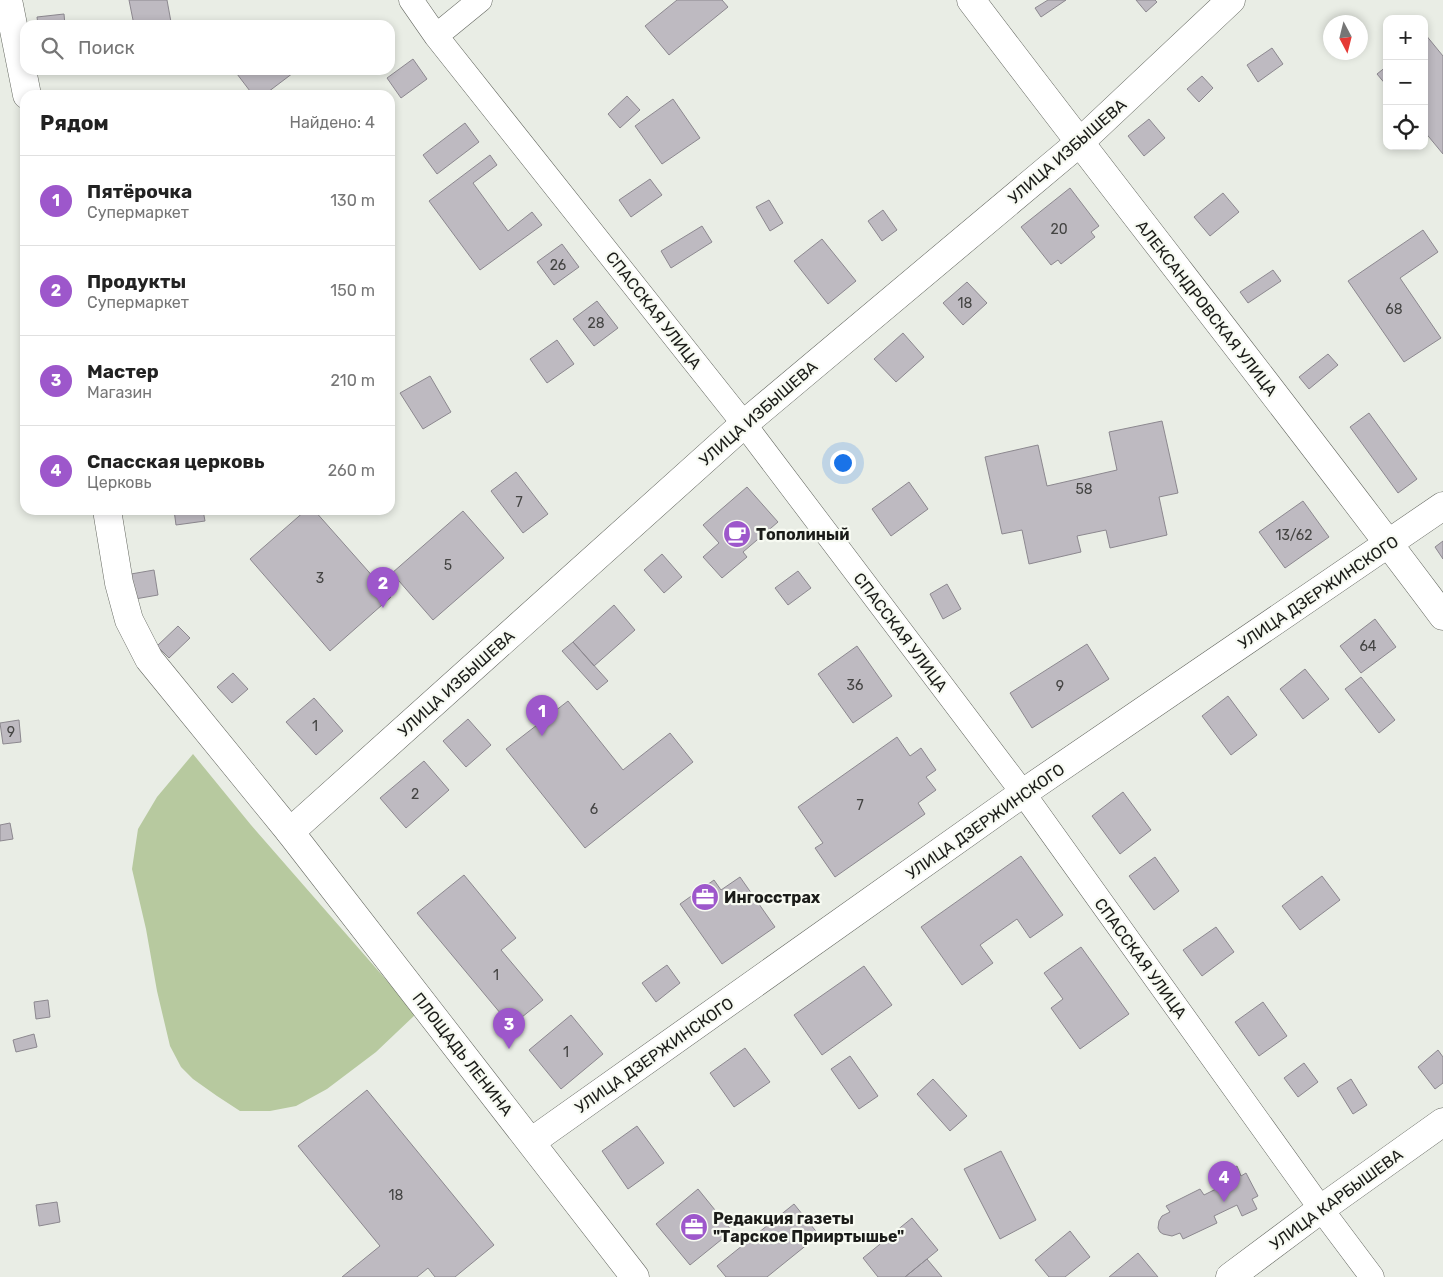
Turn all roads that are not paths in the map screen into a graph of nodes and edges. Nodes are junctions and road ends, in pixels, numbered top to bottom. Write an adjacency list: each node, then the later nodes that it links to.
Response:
1 (8, 0): 7 (street)
2 (411, 0): 6 (street, СПАССКАЯ УЛИЦА)
3 (480, 0): 6 (street)
4 (971, 0): 10 (street, АЛЕКСАНДРОВСКАЯ УЛИЦА)
5 (1231, 0): 10 (street, УЛИЦА ИЗБЫШЕВА)
6 (436, 36): 11 (street, СПАССКАЯ УЛИЦА)
7 (20, 63)
8 (22, 75): 9 (street)
9 (25, 90)
10 (1079, 143): 11 (street, УЛИЦА ИЗБЫШЕВА); 14 (street, АЛЕКСАНДРОВСКАЯ УЛИЦА)
11 (744, 424): 16 (street, СПАССКАЯ УЛИЦА); 17 (street, УЛИЦА ИЗБЫШЕВА)
12 (1443, 506): 14 (street, УЛИЦА ДЗЕРЖИНСКОГО)
13 (108, 515): 17 (street, ПЛОЩАДЬ ЛЕНИНА)
14 (1389, 544): 15 (street, АЛЕКСАНДРОВСКАЯ УЛИЦА); 16 (street, УЛИЦА ДЗЕРЖИНСКОГО)
15 (1443, 616)
16 (1022, 794): 19 (street, УЛИЦА ДЗЕРЖИНСКОГО); 20 (street, СПАССКАЯ УЛИЦА)
17 (290, 832): 19 (street, ПЛОЩАДЬ ЛЕНИНА)
18 (1443, 1122): 20 (street, УЛИЦА КАРБЫШЕВА)
19 (531, 1142): 21 (street, ПЛОЩАДЬ ЛЕНИНА)
20 (1321, 1209): 22 (street, УЛИЦА КАРБЫШЕВА); 23 (street, СПАССКАЯ УЛИЦА)
21 (635, 1277)
22 (1230, 1277)
23 (1372, 1277)

